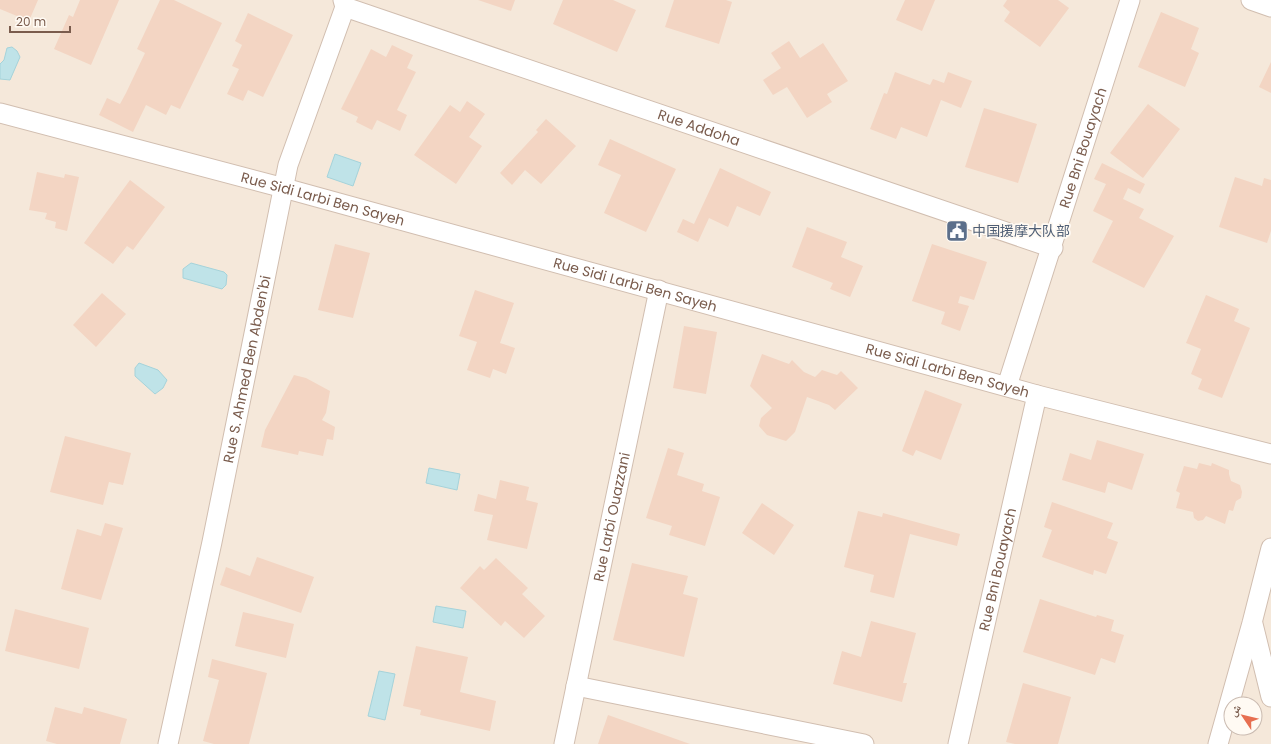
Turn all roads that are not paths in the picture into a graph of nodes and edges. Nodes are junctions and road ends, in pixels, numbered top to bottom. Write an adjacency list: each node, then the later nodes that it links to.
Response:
1 (1130, 0): 7 (street, Rue Bni Bouayach)
2 (1251, 0): 4 (street)
3 (344, 4): 6 (street, Rue S. Ahmed Ben Abden'bi); 7 (street, Rue Addoha)
4 (1271, 7)
5 (0, 113): 6 (street, Rue Sidi Larbi Ben Sayeh)
6 (284, 188): 8 (street, Rue Sidi Larbi Ben Sayeh); 16 (street, Rue S. Ahmed Ben Abden'bi)
7 (1053, 248): 9 (street, Rue Bni Bouayach)
8 (659, 290): 9 (street, Rue Sidi Larbi Ben Sayeh); 14 (street, Rue Larbi Ouazzani)
9 (1007, 386): 10 (street, Rue Sidi Larbi Ben Sayeh)
10 (1037, 395): 11 (street, Rue Sidi Larbi Ben Sayeh); 19 (street, Rue Bni Bouayach)
11 (1271, 454)
12 (1271, 548): 13 (street)
13 (1252, 622): 15 (street); 20 (street)
14 (576, 686): 17 (street, Rue Larbi Ouazzani); 18 (street)
15 (1271, 697)
16 (168, 744)
17 (564, 744)
18 (864, 744)
19 (958, 744)
20 (1218, 744)

